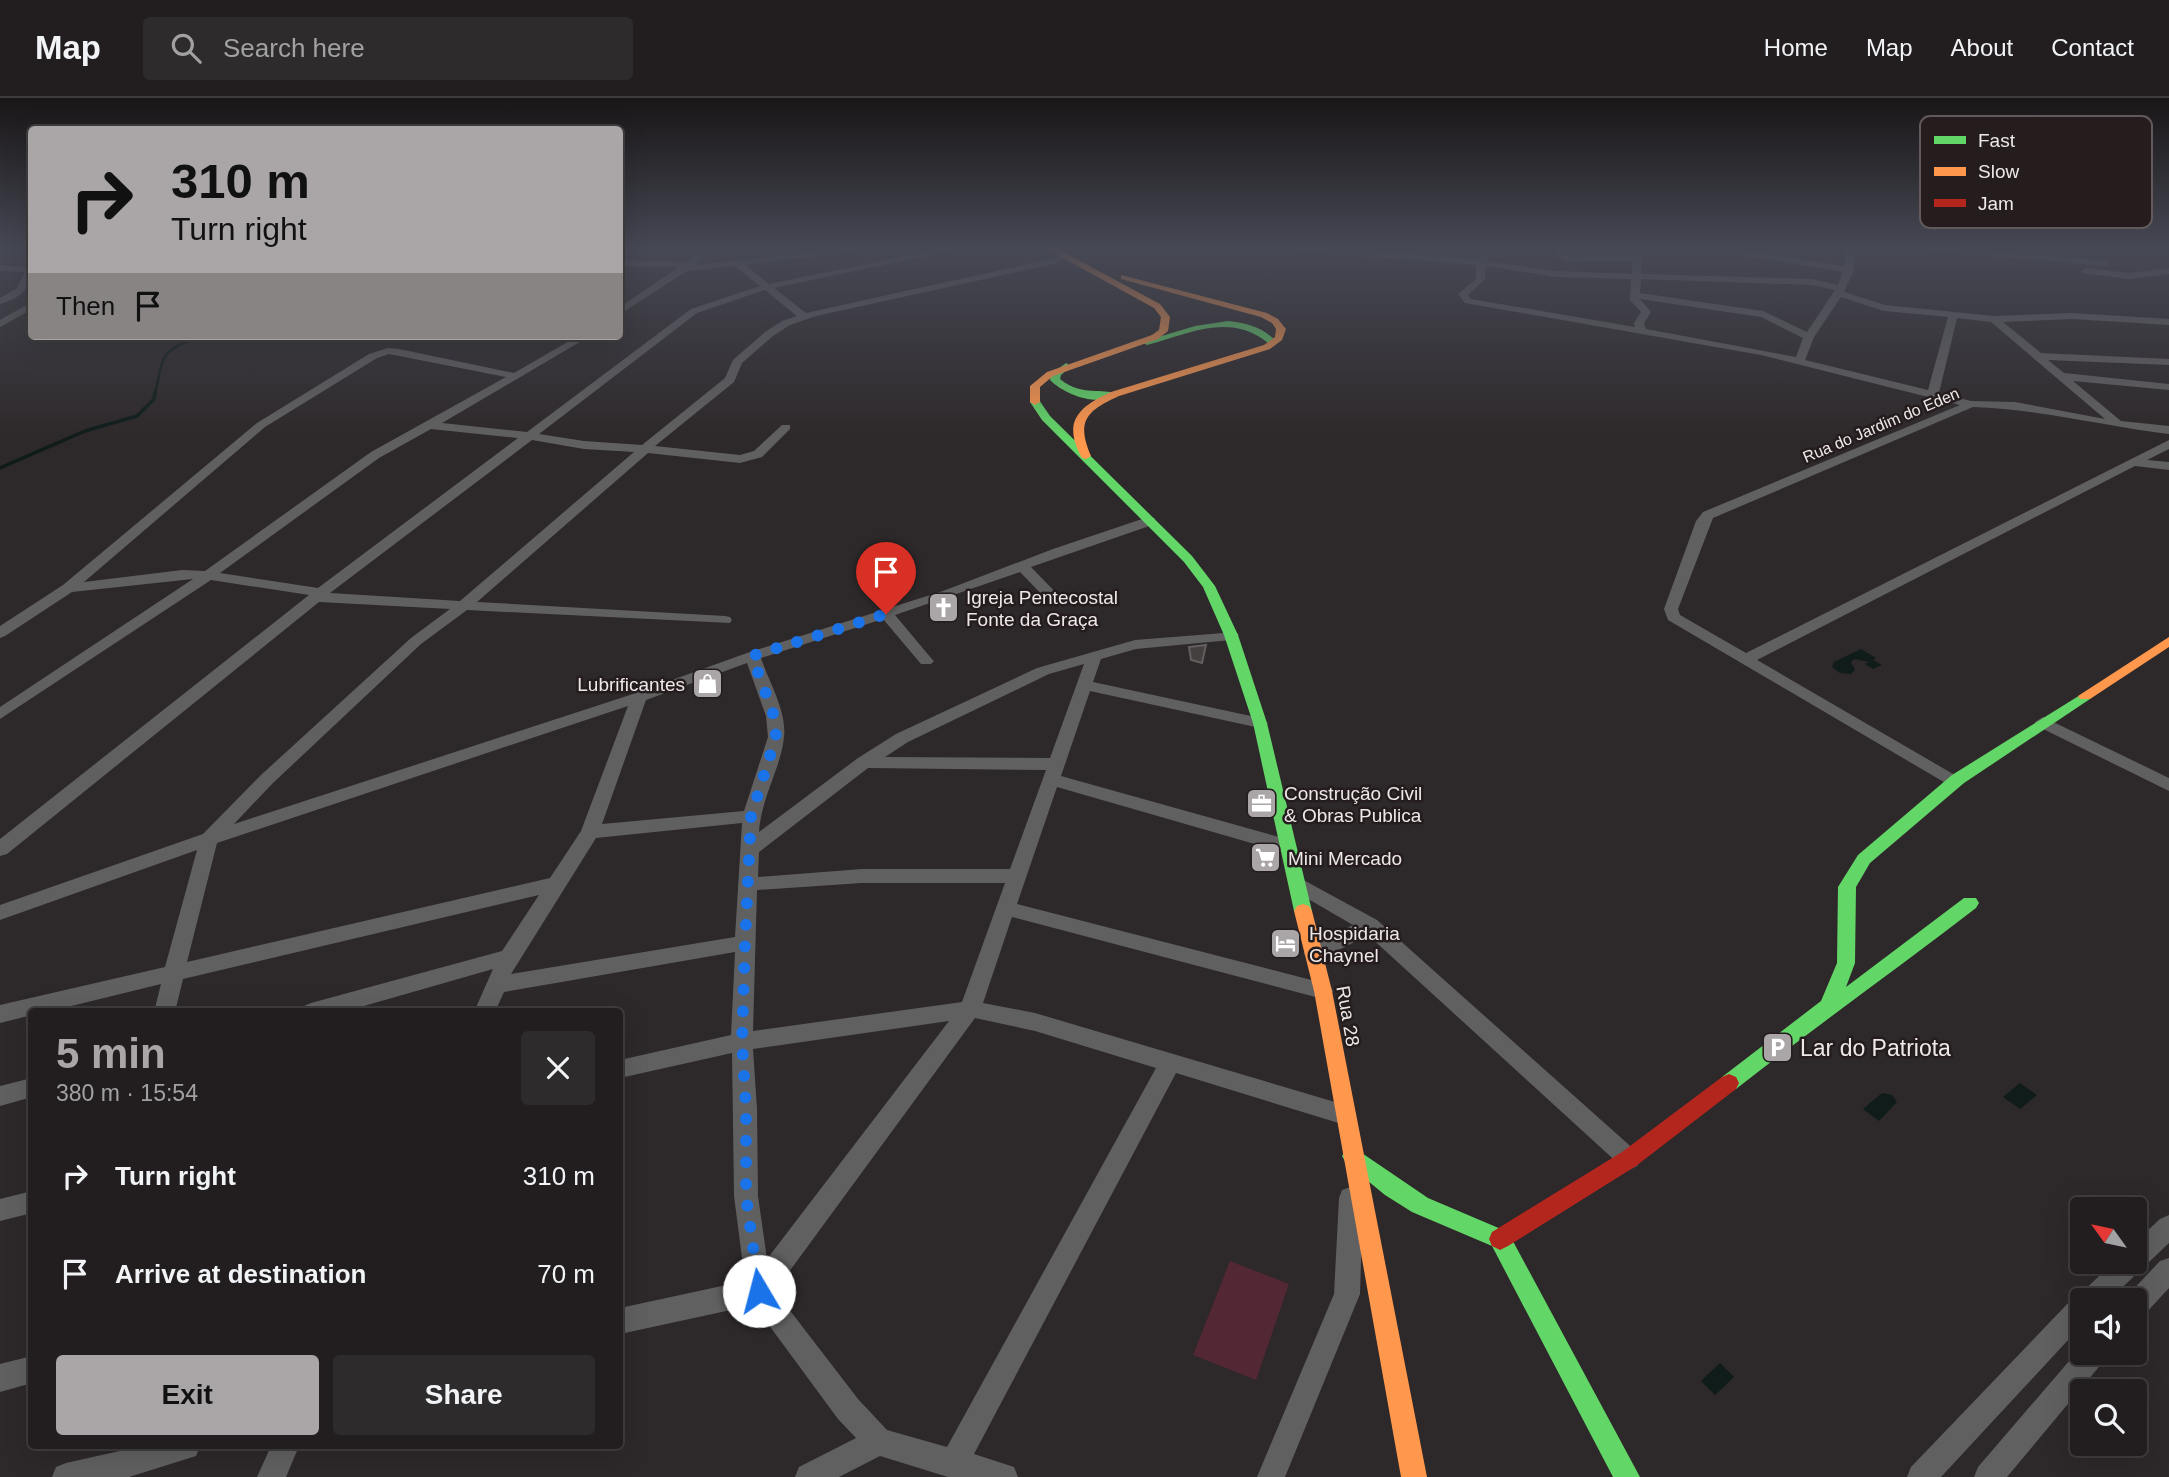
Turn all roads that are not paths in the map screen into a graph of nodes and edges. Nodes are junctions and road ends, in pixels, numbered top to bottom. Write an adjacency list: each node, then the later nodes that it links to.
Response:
1 (21, 312): 16 (street)
2 (692, 312): 36 (street)
3 (798, 312): 12 (street)
4 (820, 312): 12 (street)
5 (1162, 312): 20 (street)
6 (1255, 312): 21 (street)
7 (1536, 312): 17 (street)
8 (1646, 312): 17 (street)
9 (1752, 312): 18 (street)
10 (1826, 312): 18 (street)
11 (1922, 312): 13 (street)
12 (803, 316): 38 (street)
13 (1953, 316): 14 (street); 30 (street)
14 (1994, 319): 15 (street); 22 (street)
15 (2169, 322)
16 (0, 324)
17 (1641, 330): 24 (street)
18 (1809, 337): 24 (street)
19 (577, 340): 27 (street)
20 (1141, 344): 21 (street); 25 (street)
21 (1267, 347): 29 (street)
22 (2037, 356): 23 (street); 26 (street)
23 (2169, 362)
24 (1799, 363): 30 (street)
25 (1066, 366): 29 (street); 40 (street, Rua 28)
26 (2058, 375): 28 (street); 33 (street)
27 (515, 376): 32 (street); 45 (street)
28 (2169, 387)
29 (1115, 394): 40 (street)
30 (1933, 394): 31 (street)
31 (1971, 404): 33 (street, Rua do Jardim do Eden); 56 (street, Rua do Jardim do Eden)
32 (427, 425): 36 (street); 44 (street)
33 (2119, 425): 35 (street, Rua do Jardim do Eden)
34 (786, 427): 38 (street)
35 (2169, 430)
36 (532, 436): 38 (street); 46 (street)
37 (2169, 444): 39 (street)
38 (645, 449): 48 (street)
39 (2134, 462): 41 (street); 56 (street)
40 (1091, 465): 42 (street, Rua 28)
41 (2169, 466)
42 (1150, 521): 43 (street); 52 (street, Rua 28)
43 (1022, 566): 47 (street); 49 (street)
44 (208, 575): 45 (street); 46 (street); 60 (street)
45 (68, 588): 51 (street)
46 (319, 595): 48 (street); 71 (street)
47 (1058, 603)
48 (463, 606): 50 (street); 69 (street)
49 (886, 614): 55 (street); 57 (street)
50 (725, 620)
51 (0, 633)
52 (1231, 635): 54 (street); 62 (street, Rua 28)
53 (2169, 641): 61 (street)
54 (1095, 655): 58 (street); 63 (street)
55 (752, 656): 59 (street); 67 (street)
56 (1744, 660): 65 (street)
57 (926, 661)
58 (1086, 685): 62 (street); 64 (street)
59 (639, 697): 68 (street); 69 (street)
60 (0, 714)
61 (2043, 722): 65 (street); 66 (street)
62 (1260, 723): 70 (street, Rua 28)
63 (864, 762): 64 (street); 72 (street)
64 (1053, 771): 70 (street); 73 (street)
65 (1954, 782): 82 (street)
66 (2169, 785)
67 (751, 816): 68 (street); 72 (street)
68 (590, 832): 74 (street)
69 (209, 839): 79 (street); 86 (street)
70 (1286, 846): 76 (street, Rua 28)
71 (0, 849)
72 (750, 849): 75 (street)
73 (1018, 876): 75 (street); 78 (street)
74 (559, 883): 84 (street); 86 (street)
75 (750, 884): 81 (street)
76 (1298, 884): 80 (street); 83 (street, Rua 28)
77 (1970, 903): 85 (street)
78 (1006, 908): 88 (street); 93 (street)
79 (0, 913)
80 (1370, 925): 83 (street); 102 (street)
81 (745, 943): 87 (street); 95 (street)
82 (1846, 946): 85 (street); 89 (street)
83 (1314, 953): 88 (street, Rua 28)
84 (509, 957): 87 (street); 91 (street)
85 (1891, 965): 89 (street)
86 (173, 972): 90 (street); 94 (street)
87 (495, 985): 92 (street)
88 (1323, 990): 100 (street, Rua 28)
89 (1829, 1006): 102 (street)
90 (165, 1008)
91 (325, 1008)
92 (486, 1008)
93 (970, 1009): 95 (street); 96 (street); 111 (street)
94 (0, 1014)
95 (742, 1042): 97 (street); 111 (street)
96 (1170, 1063): 100 (street); 121 (street)
97 (623, 1068)
98 (28, 1088): 99 (street)
99 (0, 1096)
100 (1345, 1115): 101 (street, Rua 28)
101 (1353, 1156): 106 (street); 126 (street); 127 (street, Rua 28)
102 (1629, 1159): 106 (street)
103 (28, 1203): 104 (street)
104 (0, 1210)
105 (2169, 1227): 107 (street)
106 (1500, 1239): 128 (street)
107 (2147, 1247)
108 (2169, 1270): 112 (street)
109 (2118, 1274): 110 (street)
110 (2103, 1288)
111 (759, 1291): 113 (street); 118 (street)
112 (2147, 1293)
113 (623, 1320)
114 (2070, 1320): 129 (street)
115 (2084, 1365): 130 (street)
116 (28, 1370): 117 (street)
117 (0, 1378)
118 (879, 1442): 121 (street); 124 (street)
119 (176, 1449): 122 (street)
120 (284, 1449): 123 (street)
121 (953, 1465): 125 (street)
122 (66, 1477)
123 (271, 1477)
124 (810, 1477)
125 (1004, 1477)
126 (1271, 1477)
127 (1415, 1477)
128 (1628, 1477)
129 (1922, 1477)
130 (1988, 1477)

